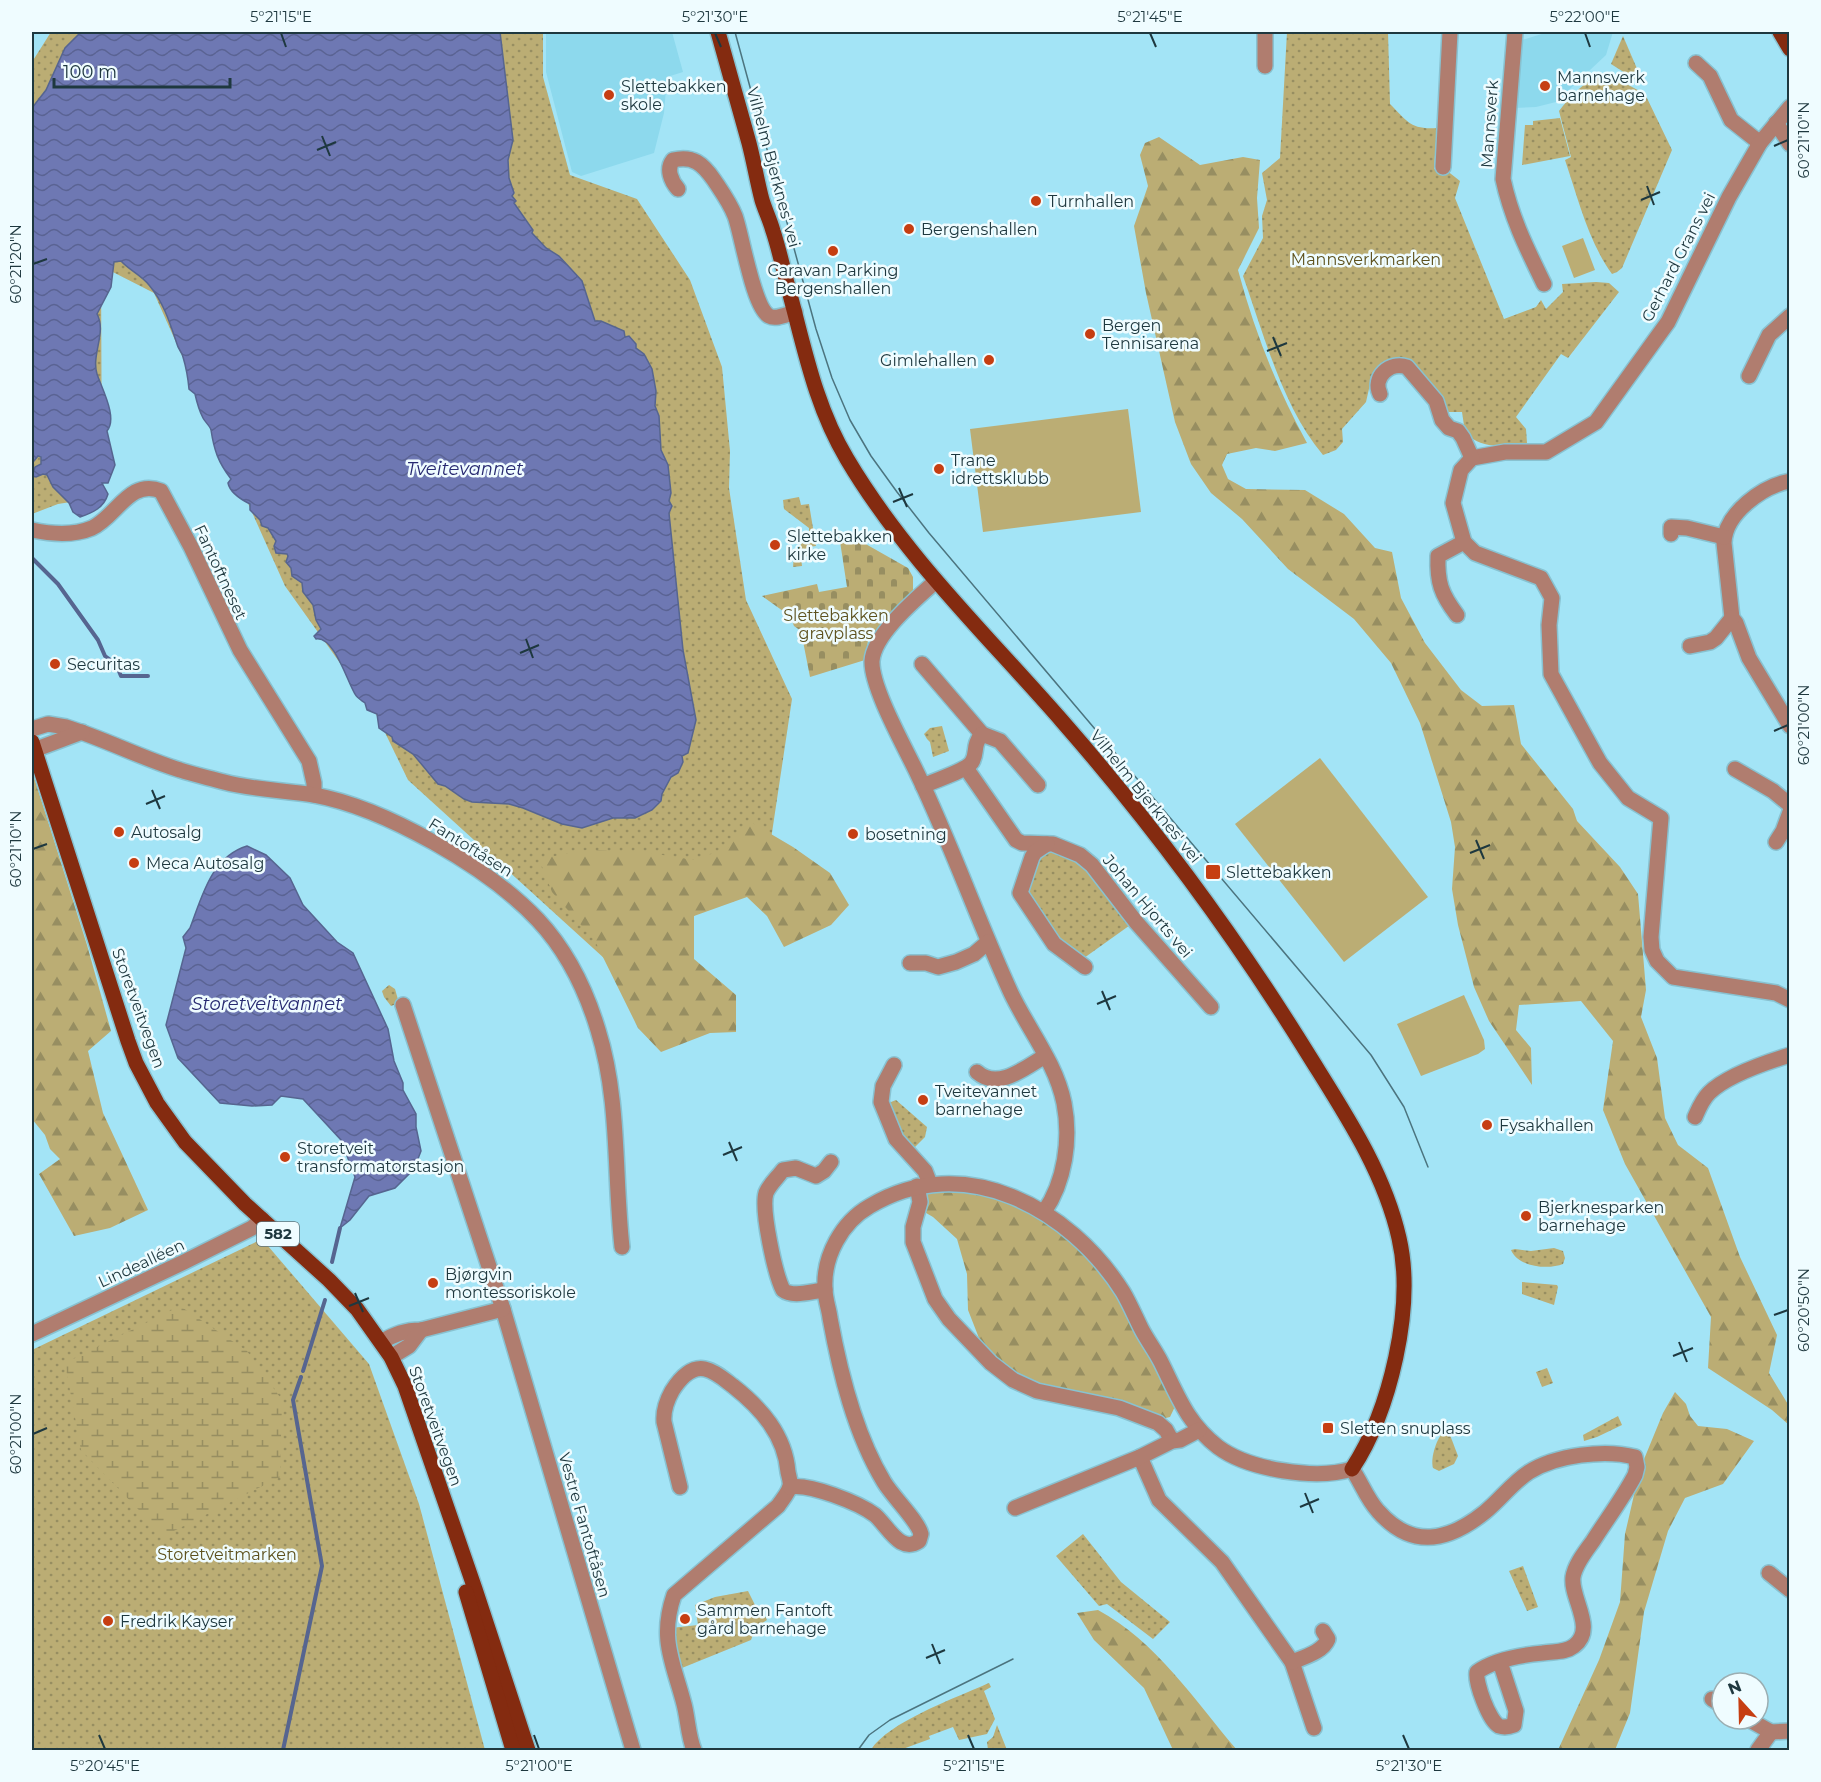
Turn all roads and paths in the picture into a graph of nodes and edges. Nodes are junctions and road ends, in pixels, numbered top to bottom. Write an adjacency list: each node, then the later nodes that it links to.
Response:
1 (718, 32): 16 (main road, Vilhelm Bjerknes' vei)
2 (1265, 32): 8 (street)
3 (1450, 32): 13 (street)
4 (1515, 32): 15 (street, Mannsverk)
5 (1780, 32): 6 (main road)
6 (1790, 49)
7 (1696, 63): 11 (street)
8 (1265, 66)
9 (1790, 107): 10 (street, Gerhard Grans vei)
10 (1776, 123): 11 (street, Gerhard Grans vei); 12 (street)
11 (1760, 143): 20 (street, Gerhard Grans vei)
12 (1790, 144)
13 (1443, 168)
14 (678, 189): 16 (street)
15 (1544, 284)
16 (795, 312): 26 (main road, Vilhelm Bjerknes' vei)
17 (1790, 316): 18 (street)
18 (1749, 376)
19 (1380, 394): 20 (street)
20 (1472, 458): 25 (street)
21 (1790, 481): 24 (street)
22 (32, 530): 40 (street, Fantoftneset)
23 (1671, 534): 24 (street)
24 (1724, 537): 28 (street)
25 (1464, 542): 27 (street); 48 (street)
26 (936, 581): 39 (street); 71 (main road, Vilhelm Bjerknes' vei)
27 (1457, 615)
28 (1732, 618): 29 (street); 31 (street)
29 (1690, 646)
30 (922, 664): 34 (street)
31 (1790, 726)
32 (32, 729): 33 (street)
33 (82, 732): 35 (street); 40 (street, Fantoftåsen)
34 (982, 734): 36 (street); 38 (street)
35 (33, 746): 59 (main road, Storetveitvegen / 582)
36 (966, 768): 39 (street); 44 (street, Johan Hjorts vei)
37 (1735, 769): 41 (street)
38 (1038, 785)
39 (924, 786): 45 (street)
40 (314, 795): 60 (street, Fantoftåsen)
41 (1790, 805)
42 (1790, 812): 43 (street)
43 (1776, 842)
44 (1047, 844): 47 (street); 50 (street, Johan Hjorts vei)
45 (988, 942): 46 (street); 52 (street)
46 (910, 963)
47 (1085, 967)
48 (1790, 1000)
49 (403, 1005): 62 (street, Vestre Fantoftåsen)
50 (1211, 1007)
51 (1790, 1055): 55 (street)
52 (1045, 1056): 54 (street); 58 (street)
53 (894, 1065): 57 (street)
54 (977, 1072)
55 (1695, 1117)
56 (831, 1162): 61 (street)
57 (924, 1185): 58 (street); 61 (street); 69 (street)
58 (1044, 1212): 67 (street)
59 (262, 1219): 64 (street, Lindealléen); 65 (main road, Storetveitvegen / 582)
60 (622, 1247)
61 (825, 1290): 73 (street)
62 (504, 1309): 63 (street); 86 (street, Vestre Fantoftåsen)
63 (421, 1330): 65 (street); 66 (street)
64 (32, 1334)
65 (381, 1342): 66 (main road, Storetveitvegen / 582)
66 (391, 1357): 75 (main road, Storetveitvegen / 582)
67 (1189, 1417): 68 (street); 69 (street)
68 (1199, 1430): 69 (street); 71 (street)
69 (1172, 1441): 70 (street)
70 (1140, 1456): 74 (street); 79 (street)
71 (1352, 1468): 80 (street)
72 (680, 1487): 73 (street)
73 (790, 1487): 87 (street)
74 (1015, 1508)
75 (449, 1516): 84 (main road, Storetveitvegen / 582); 85 (main road, Storetveitvegen / 582)
76 (1769, 1573): 77 (street)
77 (1790, 1590)
78 (1323, 1631): 79 (street)
79 (1292, 1662): 81 (street)
80 (1500, 1662)
81 (1314, 1728)
82 (1790, 1731): 83 (street)
83 (1771, 1732): 88 (street)
84 (513, 1750)
85 (528, 1750)
86 (633, 1750)
87 (694, 1750)
88 (1758, 1750)

